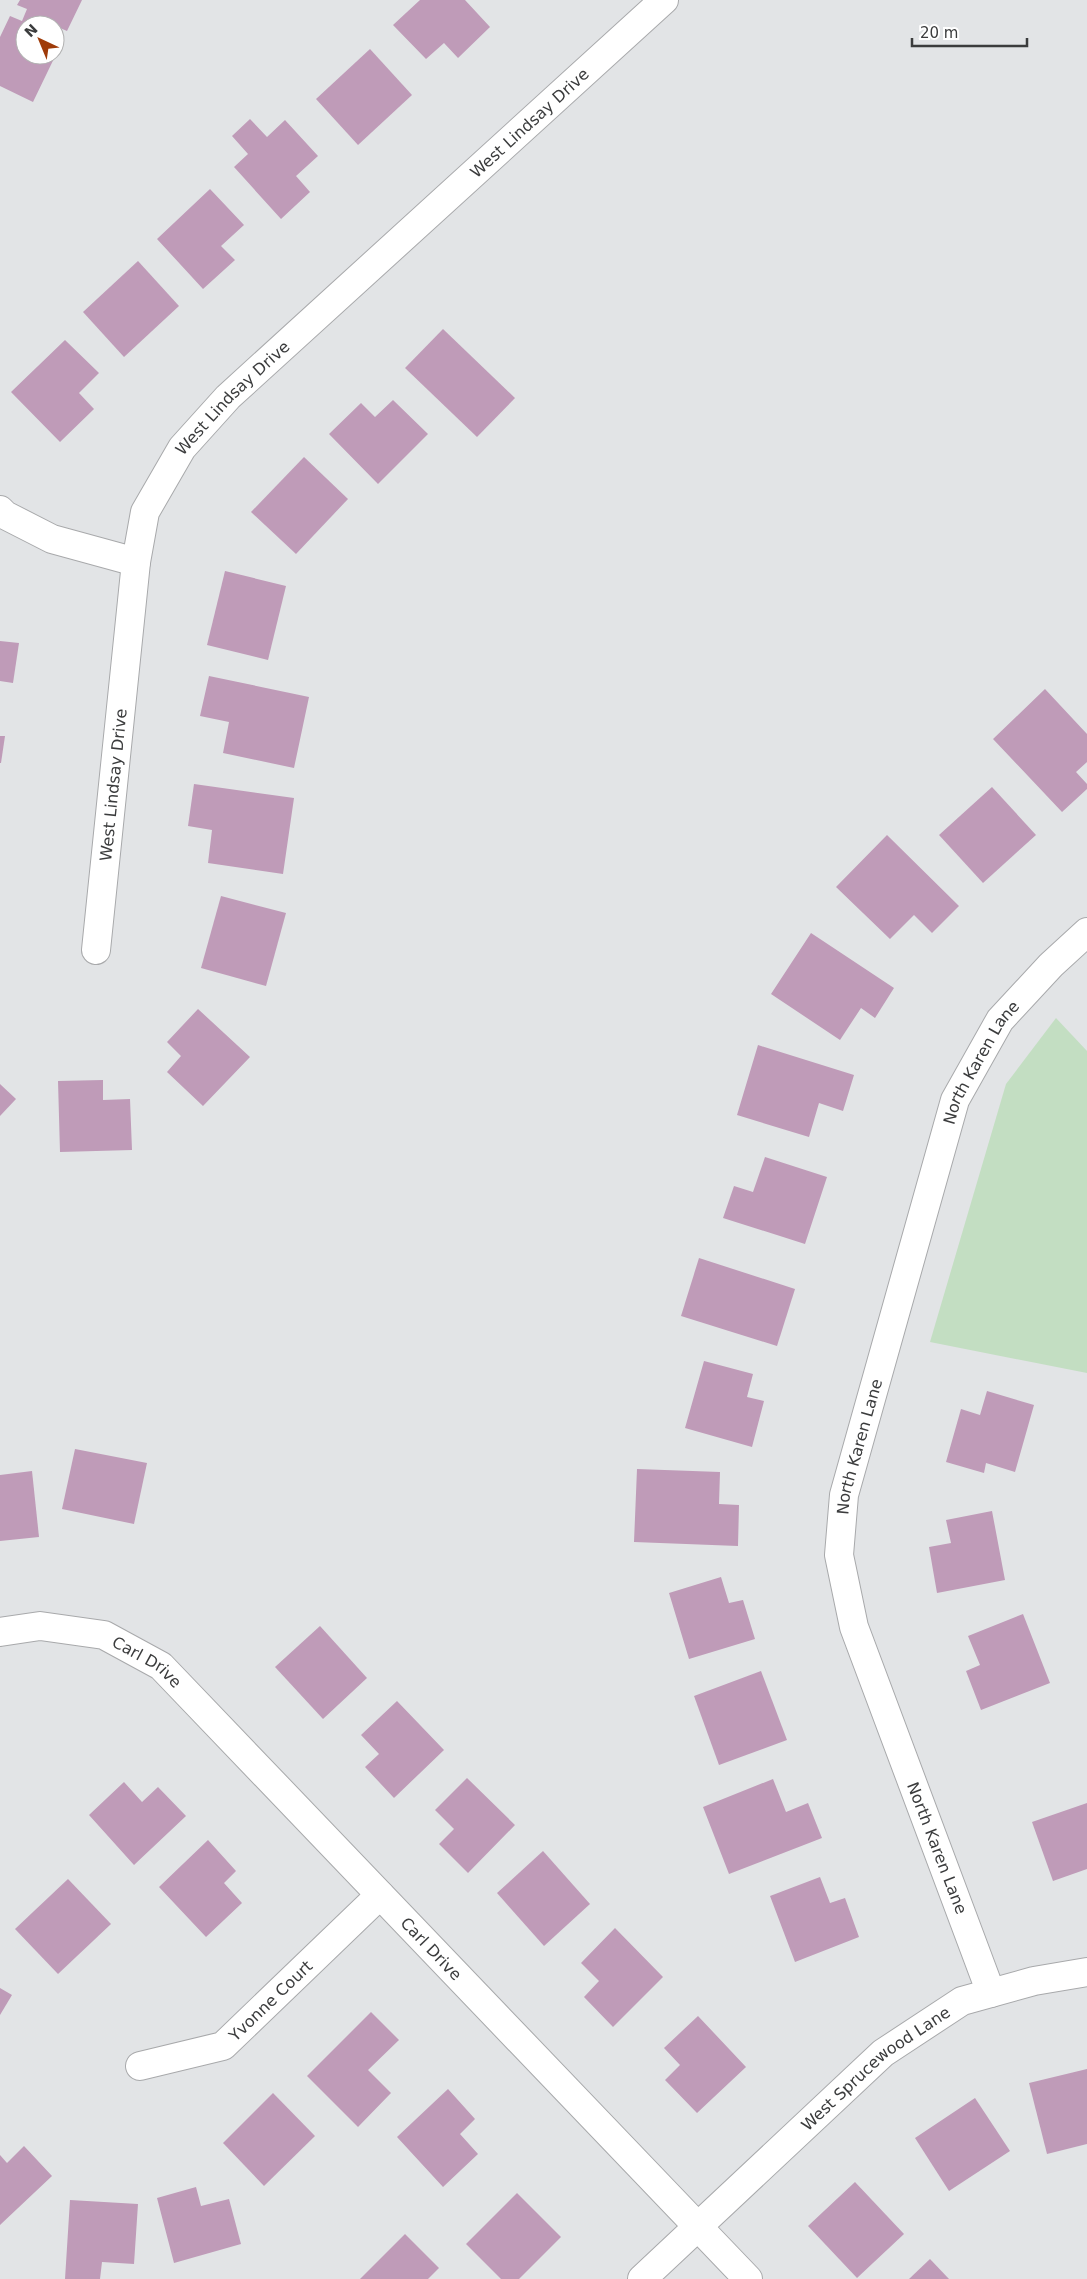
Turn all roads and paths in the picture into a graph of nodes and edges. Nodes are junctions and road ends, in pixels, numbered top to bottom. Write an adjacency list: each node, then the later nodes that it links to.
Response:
1 (664, 0): 3 (street, West Lindsay Drive)
2 (0, 510): 3 (street)
3 (136, 562): 5 (street, West Lindsay Drive)
4 (1087, 932): 9 (street, North Karen Lane)
5 (96, 950)
6 (0, 1632): 7 (street, Carl Drive)
7 (380, 1895): 10 (street, Yvonne Court); 11 (street, Carl Drive)
8 (1087, 1972): 9 (street, West Sprucewood Lane)
9 (991, 1993): 11 (street, West Sprucewood Lane)
10 (140, 2066)
11 (696, 2226): 12 (street, West Sprucewood Lane); 13 (street, Carl Drive)
12 (642, 2279)
13 (748, 2279)

